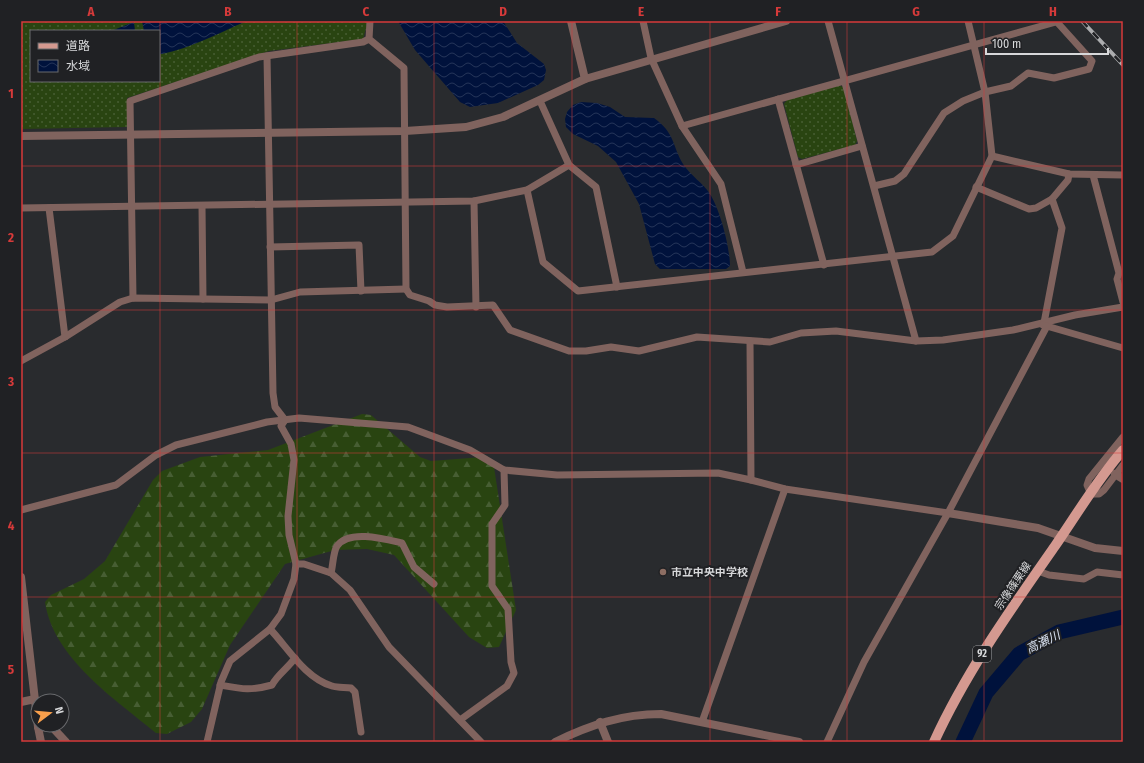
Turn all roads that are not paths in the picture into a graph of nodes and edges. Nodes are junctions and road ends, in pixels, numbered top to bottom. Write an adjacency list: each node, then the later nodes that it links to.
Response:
1 (370, 21): 8 (street)
2 (571, 21): 12 (street)
3 (642, 21): 11 (street)
4 (786, 21): 11 (street)
5 (828, 21): 13 (street)
6 (968, 21): 9 (street)
7 (1056, 21): 9 (street); 14 (street)
8 (369, 39): 10 (street); 18 (street)
9 (975, 45): 13 (street); 14 (street)
10 (267, 56): 19 (street); 20 (street)
11 (651, 58): 12 (street); 17 (street)
12 (585, 79): 16 (street)
13 (845, 81): 15 (street); 22 (street)
14 (985, 92): 23 (street); 29 (street)
15 (778, 99): 17 (street); 25 (street)
16 (540, 101): 18 (street); 24 (street)
17 (682, 126): 43 (street)
18 (405, 131): 19 (street); 34 (street)
19 (268, 132): 20 (street); 36 (street)
20 (132, 134): 21 (street); 37 (street)
21 (21, 136)
22 (862, 146): 25 (street); 29 (street)
23 (992, 156): 26 (street); 30 (street)
24 (569, 165): 31 (street); 44 (street)
25 (796, 165): 42 (street)
26 (1069, 174): 28 (street); 32 (street)
27 (1123, 174): 28 (street)
28 (1093, 175): 50 (street)
29 (874, 186): 41 (street)
30 (976, 188): 32 (street); 41 (street)
31 (527, 190): 33 (street); 44 (street)
32 (1052, 199): 53 (street)
33 (474, 201): 34 (street); 51 (street)
34 (406, 204): 36 (street); 45 (street)
35 (202, 206): 36 (street); 37 (street); 48 (street)
36 (269, 206): 40 (street)
37 (133, 207): 39 (street); 47 (street)
38 (21, 208): 39 (street)
39 (50, 208): 54 (street)
40 (270, 247): 46 (street); 49 (street)
41 (893, 257): 42 (street); 56 (street)
42 (824, 265): 43 (street)
43 (743, 272): 44 (street)
44 (617, 287)
45 (406, 289): 46 (street); 51 (street)
46 (361, 291): 49 (street)
47 (133, 298): 48 (street); 54 (street)
48 (203, 299): 49 (street)
49 (271, 300): 59 (street)
50 (1123, 302)
51 (476, 307): 55 (street)
52 (1123, 307): 53 (street)
53 (1044, 324): 56 (street); 57 (street); 70 (street)
54 (65, 336): 58 (street)
55 (750, 341): 56 (street); 66 (street)
56 (916, 341)
57 (1123, 348)
58 (21, 361)
59 (284, 420): 63 (street); 69 (street); 73 (street)
60 (1123, 437): 68 (street)
61 (1123, 450): 68 (main road, 宗像篠栗線 / 92)
62 (1123, 465): 64 (street)
63 (504, 470): 66 (street); 83 (street)
64 (1115, 474): 65 (street); 68 (street)
65 (1123, 479)
66 (751, 480): 67 (street)
67 (785, 489): 70 (street); 85 (street)
68 (1091, 494): 71 (main road, 宗像篠栗線 / 92)
69 (21, 510)
70 (948, 513): 71 (street); 94 (street)
71 (1061, 537): 72 (street); 74 (main road, 宗像篠栗線 / 92)
72 (1123, 551)
73 (296, 564): 75 (street); 79 (street)
74 (1038, 571): 76 (street); 95 (main road, 宗像篠栗線 / 92)
75 (331, 573): 78 (street); 83 (street)
76 (1123, 575)
77 (21, 577): 82 (street)
78 (434, 584)
79 (270, 629): 80 (street); 81 (street)
80 (295, 658): 81 (street); 86 (street)
81 (220, 685): 89 (street)
82 (34, 693)
83 (460, 720): 90 (street)
84 (600, 722): 85 (street); 91 (street); 92 (street)
85 (702, 722): 93 (street)
86 (361, 732)
87 (58, 733): 88 (street)
88 (66, 742)
89 (207, 742)
90 (481, 742)
91 (555, 742)
92 (608, 742)
93 (799, 742)
94 (827, 742)
95 (934, 742)

